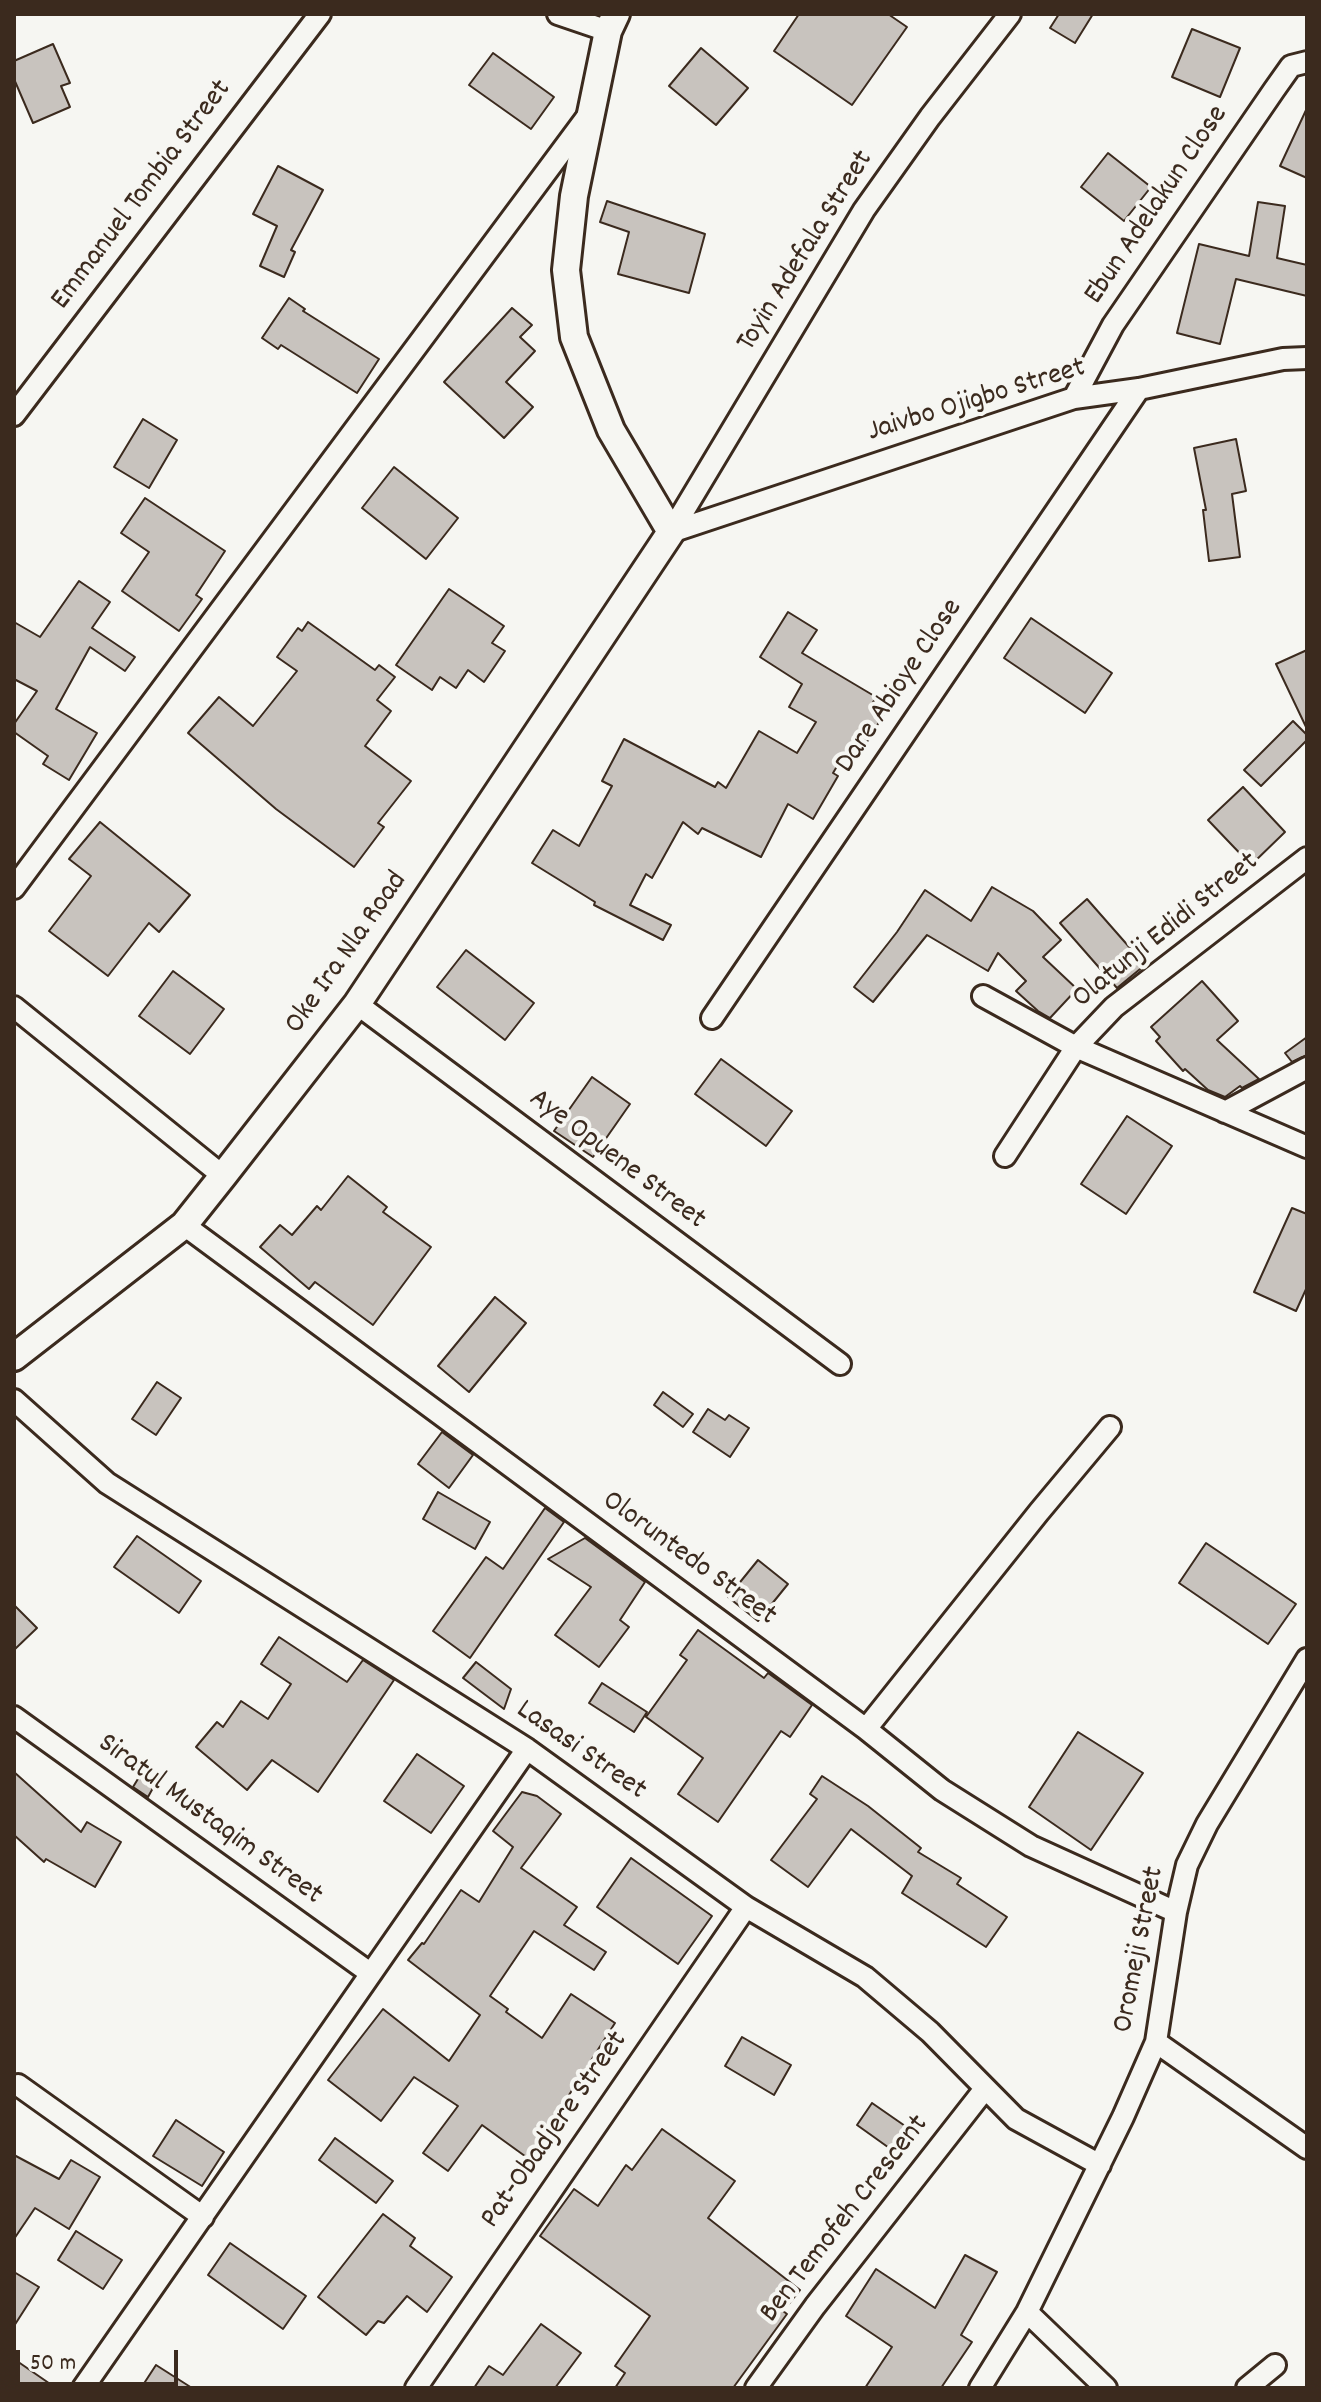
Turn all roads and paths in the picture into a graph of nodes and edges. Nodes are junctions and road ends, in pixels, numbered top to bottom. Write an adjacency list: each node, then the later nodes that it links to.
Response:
1 (320, 14): 10 (street, Emmanuel Tombia Street)
2 (558, 14): 4 (street)
3 (1010, 14): 11 (street, Toyin Adefala Street)
4 (612, 22): 6 (street)
5 (1307, 62): 9 (street, Ebun Adelakun Close)
6 (592, 110): 11 (street); 13 (street)
7 (1307, 358): 8 (street, Jaivbo Ojigbo Street)
8 (1139, 389): 9 (street, Jaivbo Ojigbo Street); 17 (street, Dare Abioye Close)
9 (1074, 398): 11 (street, Jaivbo Ojigbo Street)
10 (14, 415)
11 (671, 532): 15 (street, Oke Ira Nla Road)
12 (1307, 858): 18 (street, Olatunji Edidi Street)
13 (14, 888)
14 (983, 996): 18 (street)
15 (357, 1004): 23 (street, Oke Ira Nla Road); 26 (street, Aye Opuene Street)
16 (14, 1007): 23 (street)
17 (712, 1018)
18 (1076, 1047): 20 (street, Olatunji Edidi Street); 22 (street)
19 (1307, 1068): 20 (street)
20 (1225, 1112): 21 (street, Olatunji Edidi Street)
21 (1307, 1147)
22 (1005, 1156)
23 (223, 1176): 24 (street, Oke Ira Nla Road)
24 (184, 1225): 25 (street, Oke Ira Nla Road); 31 (street, Oloruntedo Street)
25 (14, 1357)
26 (840, 1364)
27 (14, 1400): 32 (street, Lasasi Street)
28 (1110, 1427): 31 (street)
29 (1307, 1659): 34 (street, Oromeji Street)
30 (14, 1717): 35 (street, Siratul Mustaqim Street)
31 (866, 1729): 34 (street, Oloruntedo Street)
32 (527, 1749): 33 (street, Lasasi Street); 35 (street)
33 (746, 1907): 38 (street, Lasasi Street); 45 (street, Pat-Obadjere Street)
34 (1176, 1912): 36 (street, Oromeji Street)
35 (370, 1973): 41 (street)
36 (1156, 2042): 39 (street); 40 (street, Oromeji Street)
37 (18, 2085): 41 (street)
38 (984, 2090): 40 (street, Lasasi Street); 46 (street, Ben Temofeh Crescent)
39 (1307, 2148)
40 (1100, 2165): 42 (street, Oromeji Street)
41 (203, 2217): 44 (street)
42 (1027, 2312): 47 (street, Oromeji Street); 48 (street)
43 (1275, 2365): 49 (street)
44 (83, 2388)
45 (416, 2388)
46 (756, 2388)
47 (980, 2388)
48 (1106, 2388)
49 (1247, 2388)

